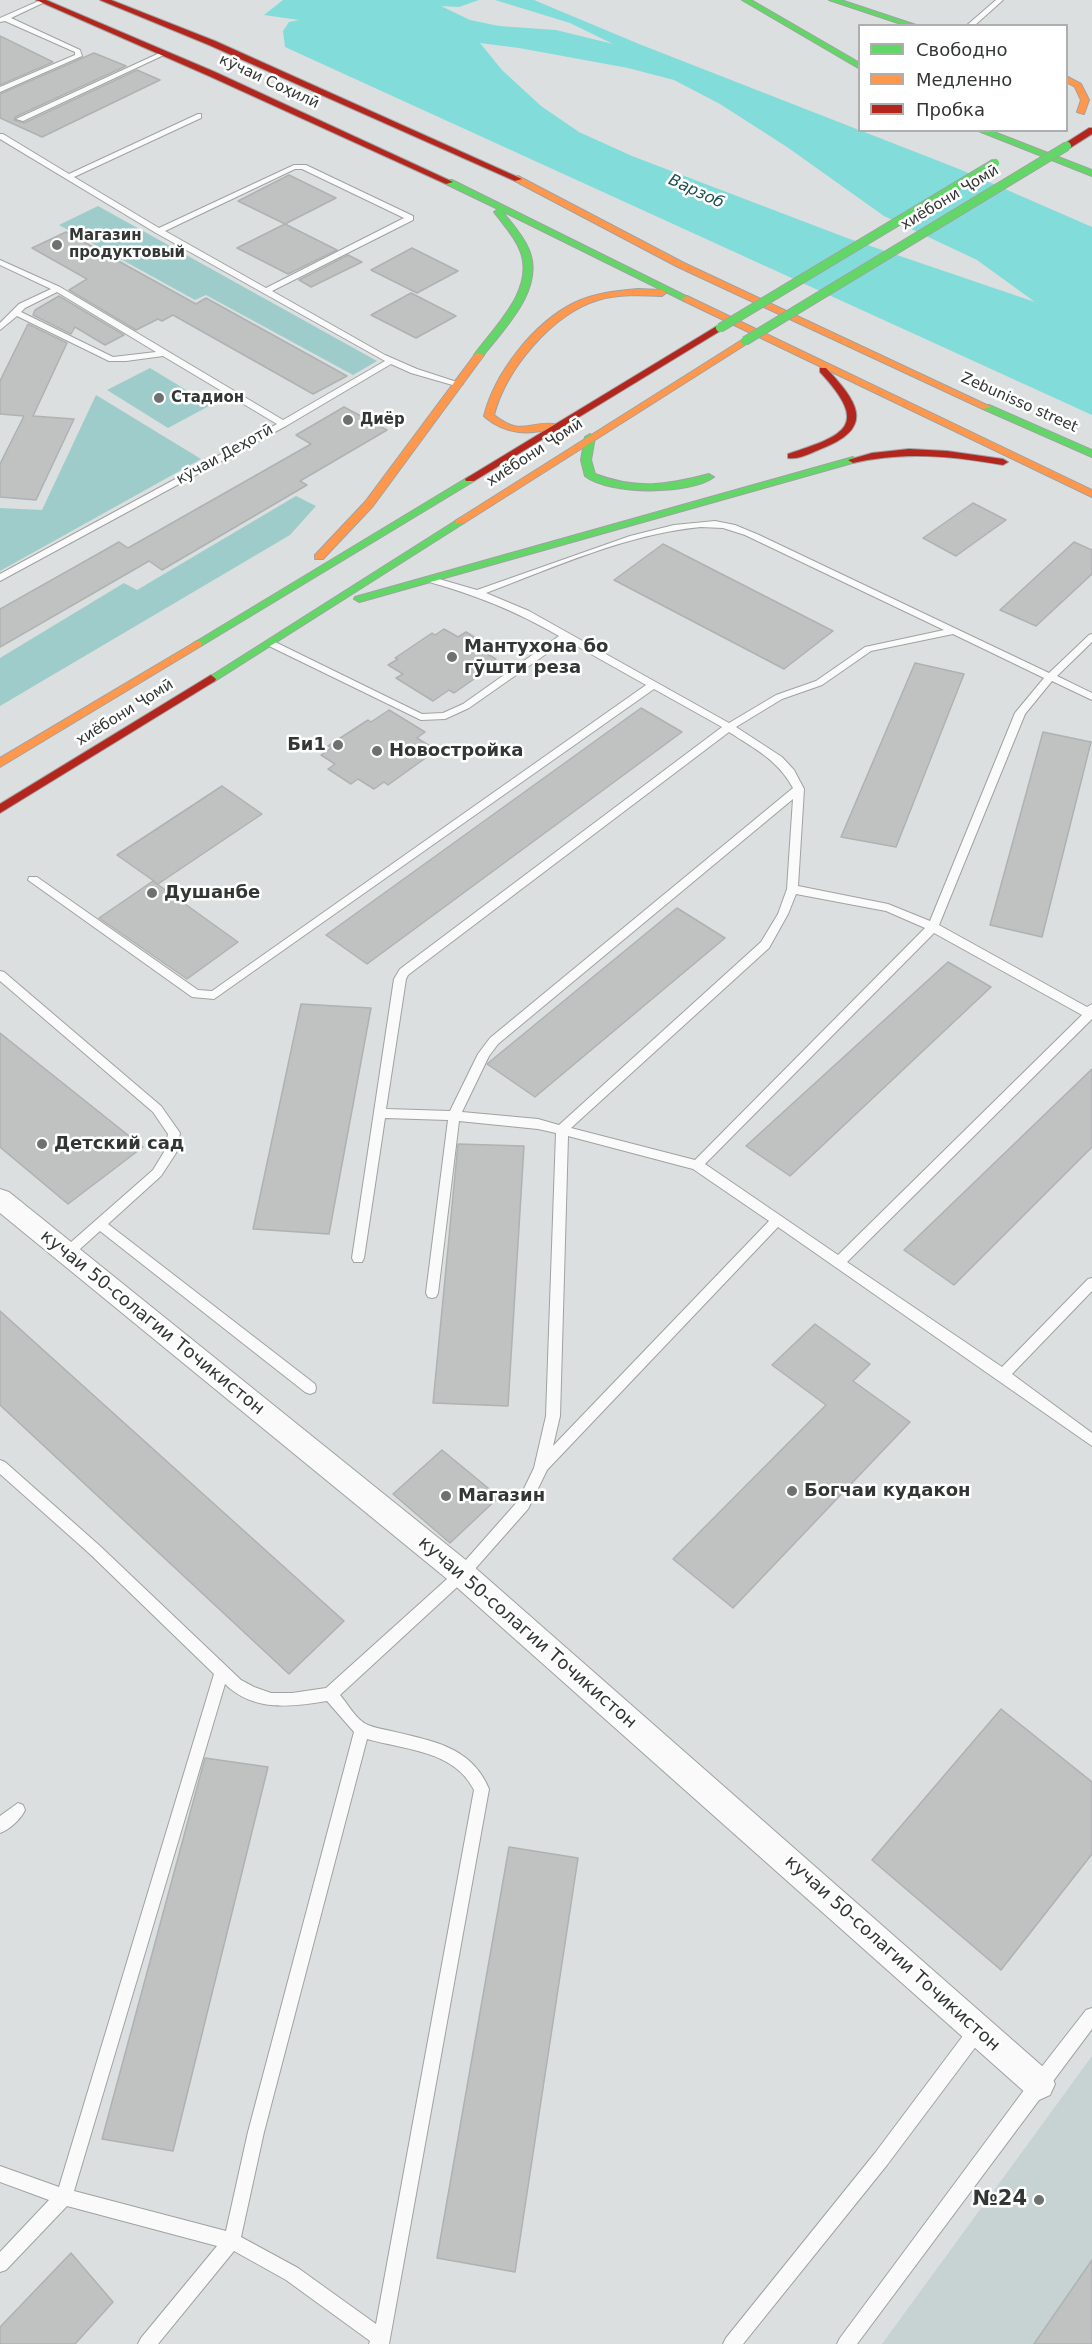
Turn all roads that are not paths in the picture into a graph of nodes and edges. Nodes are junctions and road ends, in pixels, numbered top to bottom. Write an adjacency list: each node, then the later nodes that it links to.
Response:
1 (104, 0): 10 (main road, Zebunisso street)
2 (746, 0): 11 (main road)
3 (833, 0): 7 (main road)
4 (1000, 0): 8 (lane)
5 (42, 1): 6 (lane); 9 (main road, кӯчаи Соҳилӣ)
6 (2, 19): 16 (lane)
7 (910, 24)
8 (971, 24)
9 (164, 53): 13 (main road, кӯчаи Соҳилӣ); 19 (lane)
10 (245, 57): 13 (main road); 42 (main road, Zebunisso street)
11 (858, 66)
12 (1068, 73): 15 (main road)
13 (212, 74): 27 (main road, кӯчаи Соҳилӣ)
14 (1068, 80): 17 (main road)
15 (1089, 80)
16 (0, 90)
17 (1086, 110): 20 (main road)
18 (198, 116): 26 (lane)
19 (20, 119)
20 (1068, 119)
21 (1092, 130): 41 (main road, хиёбони Ҷомӣ, bridge)
22 (985, 132): 25 (main road)
23 (1041, 135): 40 (main road, хиёбони Ҷомӣ, bridge)
24 (0, 136): 26 (lane)
25 (1092, 173)
26 (69, 177): 28 (lane)
27 (483, 198): 32 (main road, кӯчаи Соҳилӣ); 38 (main road)
28 (159, 231): 31 (lane); 37 (lane)
29 (0, 262): 30 (lane, кӯчаи Деҳотӣ)
30 (57, 289): 33 (lane); 35 (lane, кӯчаи Деҳотӣ)
31 (266, 291)
32 (678, 295): 36 (main road, кӯчаи Соҳилӣ); 40 (main road)
33 (15, 312): 34 (lane); 35 (lane)
34 (0, 328)
35 (164, 353): 39 (lane, кӯчаи Деҳотӣ)
36 (809, 358): 43 (main road); 45 (main road)
37 (392, 361): 38 (lane); 39 (lane)
38 (459, 384): 49 (main road)
39 (283, 424): 47 (lane, кӯчаи Деҳотӣ)
40 (561, 424): 49 (main road, хиёбони Ҷомӣ)
41 (590, 437): 44 (main road); 51 (main road, хиёбони Ҷомӣ)
42 (1092, 454)
43 (778, 459)
44 (721, 474)
45 (1060, 477): 46 (main road); 48 (main road)
46 (1092, 494)
47 (0, 578)
48 (428, 579): 50 (lane); 51 (main road)
49 (290, 588): 60 (main road, хиёбони Ҷомӣ)
50 (477, 593): 52 (lane); 53 (lane)
51 (325, 609): 55 (main road, хиёбони Ҷомӣ)
52 (954, 631): 56 (lane); 59 (lane)
53 (566, 635): 55 (lane); 57 (lane)
54 (1092, 637): 56 (lane)
55 (270, 643): 62 (main road, хиёбони Ҷомӣ)
56 (1050, 677): 58 (lane); 65 (lane)
57 (654, 684): 59 (lane); 63 (lane)
58 (1092, 697)
59 (729, 727): 61 (lane); 68 (lane)
60 (0, 764)
61 (799, 789): 64 (lane); 69 (lane)
62 (0, 809)
63 (33, 880)
64 (792, 889): 65 (lane); 70 (lane)
65 (933, 927): 67 (lane); 71 (lane)
66 (0, 975): 74 (lane)
67 (1091, 1012): 77 (lane)
68 (380, 1113): 69 (lane); 76 (lane)
69 (454, 1116): 70 (lane); 79 (lane)
70 (562, 1130): 71 (lane); 84 (lane)
71 (697, 1166): 73 (lane)
72 (0, 1199): 75 (street, кучаи 50-солагии Точикистон)
73 (777, 1220): 77 (lane); 84 (lane)
74 (100, 1224): 75 (lane); 81 (lane)
75 (66, 1254): 85 (street, кучаи 50-солагии Точикистон)
76 (358, 1258)
77 (839, 1263): 80 (lane)
78 (1092, 1283): 80 (lane)
79 (432, 1293)
80 (1003, 1375): 82 (lane)
81 (310, 1388)
82 (1092, 1440)
83 (0, 1466): 86 (lane)
84 (541, 1468): 85 (lane)
85 (462, 1574): 87 (lane); 92 (street, кучаи 50-солагии Точикистон)
86 (222, 1671): 87 (lane); 95 (lane)
87 (330, 1694): 88 (lane)
88 (362, 1730): 96 (lane); 98 (lane)
89 (18, 1810): 90 (lane)
90 (0, 1826)
91 (1092, 2016): 93 (lane)
92 (977, 2030): 93 (street, кучаи 50-солагии Точикистон); 100 (lane)
93 (1039, 2084): 101 (lane)
94 (0, 2174): 95 (lane)
95 (64, 2197): 96 (lane); 97 (lane)
96 (232, 2241): 98 (lane); 99 (lane)
97 (0, 2264)
98 (380, 2342)
99 (147, 2344)
100 (732, 2344)
101 (846, 2344)

